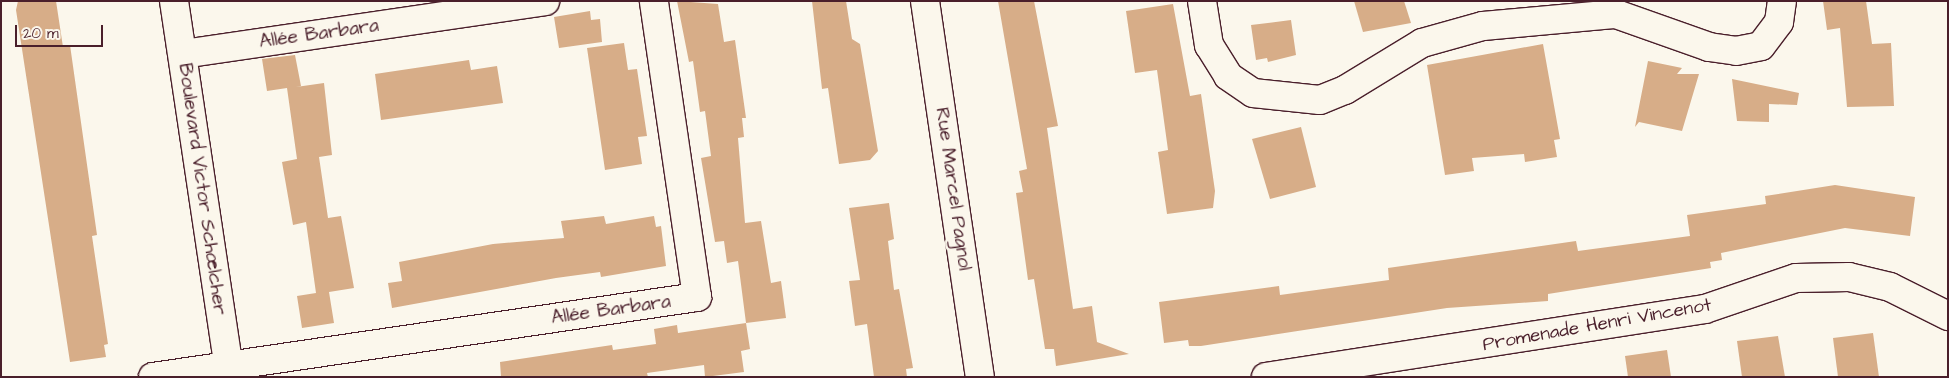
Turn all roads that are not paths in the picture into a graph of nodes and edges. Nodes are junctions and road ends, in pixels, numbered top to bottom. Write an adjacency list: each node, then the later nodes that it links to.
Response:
1 (174, 1): 7 (street, Boulevard Victor Schœlcher)
2 (545, 1): 7 (street, Allée Barbara)
3 (654, 1): 9 (street, Allée Barbara)
4 (925, 1): 11 (street, Rue Marcel Pagnol)
5 (1202, 1): 6 (street)
6 (1782, 1)
7 (183, 54): 9 (street, Boulevard Victor Schœlcher)
8 (1948, 316): 12 (street, Promenade Henri Vincenot)
9 (229, 371): 10 (street)
10 (153, 377)
11 (980, 377)
12 (1266, 377)

